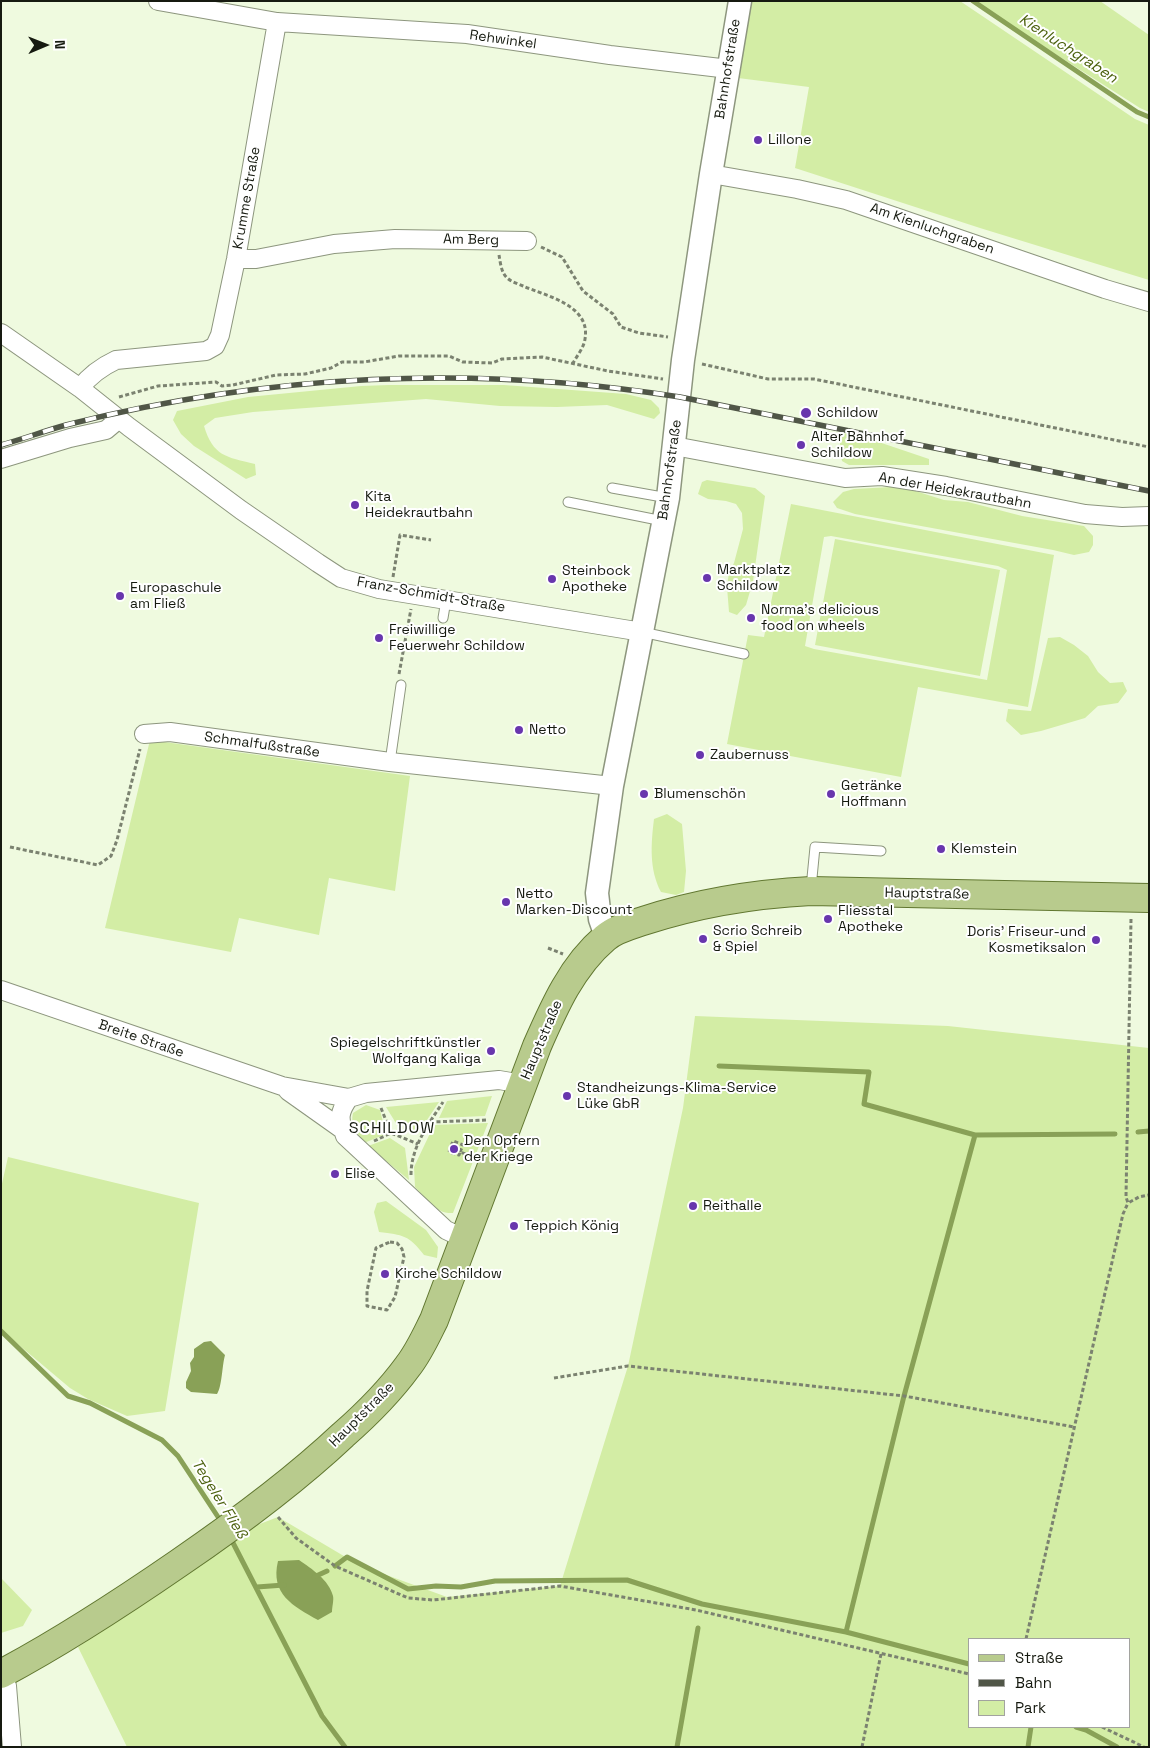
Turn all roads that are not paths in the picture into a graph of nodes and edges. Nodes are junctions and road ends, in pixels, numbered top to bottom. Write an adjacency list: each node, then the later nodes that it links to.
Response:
1 (158, 1): 3 (street)
2 (740, 1): 4 (street, Bahnhofstraße)
3 (277, 22): 4 (street, Rehwinkel); 7 (street, Krumme Straße)
4 (729, 69): 5 (street, Bahnhofstraße)
5 (711, 174): 8 (street, Am Kienluchgraben); 12 (street, Bahnhofstraße)
6 (527, 241): 7 (street, Am Berg)
7 (236, 259): 10 (street, Krumme Straße)
8 (1149, 302)
9 (1, 333): 10 (street, Franz-Schmidt-Straße)
10 (80, 388): 11 (street, Franz-Schmidt-Straße)
11 (119, 419): 13 (street); 19 (street, Franz-Schmidt-Straße)
12 (674, 446): 15 (street, Bahnhofstraße); 17 (street, An der Heidekrautbahn)
13 (1, 459)
14 (612, 488): 15 (lane)
15 (668, 498): 18 (street, Bahnhofstraße)
16 (568, 502): 18 (lane)
17 (1149, 516)
18 (663, 521): 21 (street, Bahnhofstraße)
19 (446, 600): 20 (lane); 21 (street, Franz-Schmidt-Straße)
20 (443, 618)
21 (642, 632): 22 (lane); 26 (street, Bahnhofstraße)
22 (744, 654)
23 (401, 685): 25 (lane)
24 (144, 734): 25 (street, Schmalfußstraße)
25 (390, 762): 26 (street, Schmalfußstraße)
26 (612, 786): 30 (street, Bahnhofstraße)
27 (881, 851): 28 (lane)
28 (811, 892): 29 (main road, Hauptstraße); 30 (main road, Hauptstraße)
29 (1140, 898)
30 (606, 936): 32 (main road, Hauptstraße)
31 (1, 990): 33 (street, Breite Straße)
32 (523, 1084): 34 (street, Breite Straße); 36 (main road, Hauptstraße)
33 (282, 1086): 34 (street, Breite Straße); 35 (street, Breite Straße)
34 (349, 1098): 35 (street)
35 (343, 1130): 36 (street, Breite Straße)
36 (465, 1239): 37 (main road, Hauptstraße)
37 (2, 1673): 38 (street)
38 (12, 1747)

